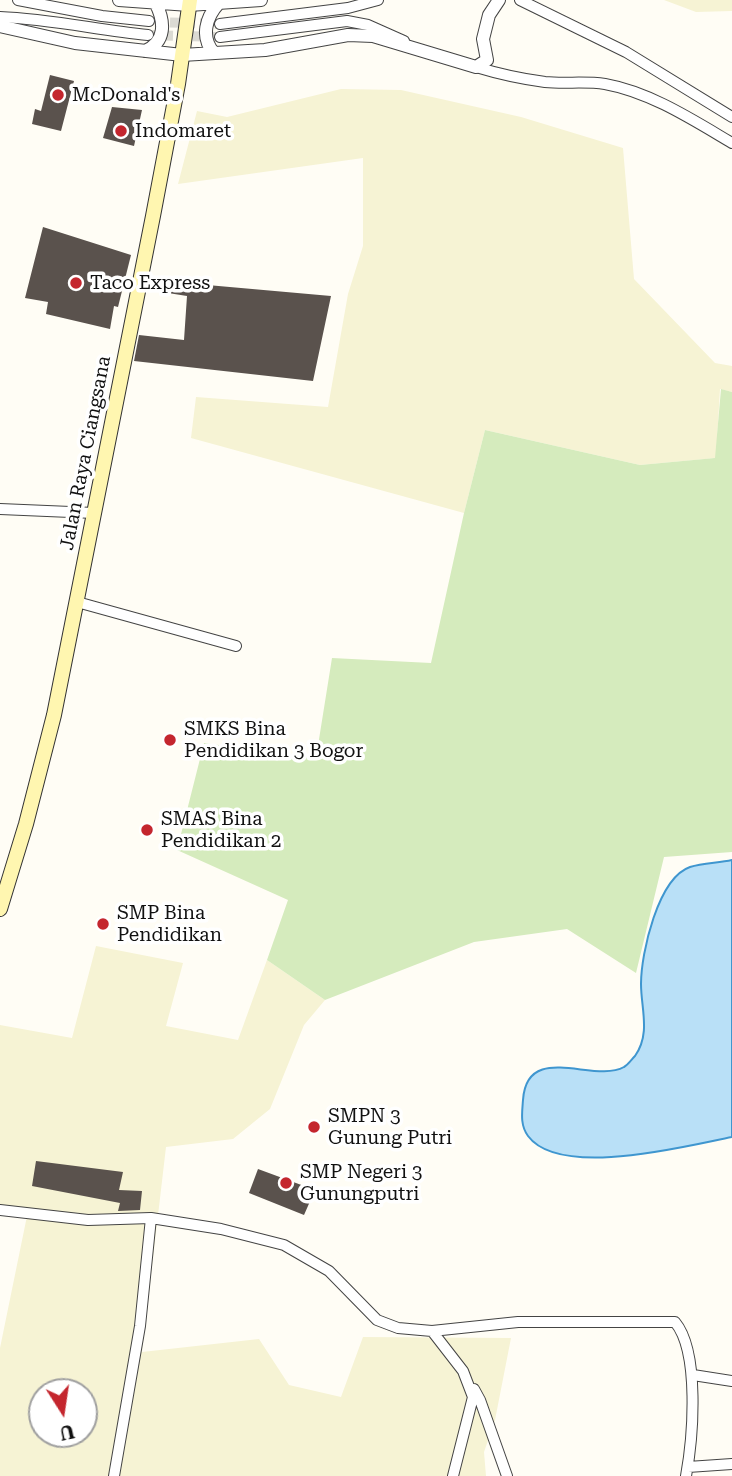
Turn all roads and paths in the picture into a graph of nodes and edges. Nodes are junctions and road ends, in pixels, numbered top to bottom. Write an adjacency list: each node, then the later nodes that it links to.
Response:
1 (18, 0): 11 (street)
2 (120, 0): 9 (street)
3 (261, 0): 8 (street)
4 (378, 0): 12 (street)
5 (504, 0): 20 (street)
6 (520, 0): 21 (street)
7 (190, 2): 8 (street); 9 (street); 18 (main road, Jalan Raya Ciangsana)
8 (219, 3): 17 (street)
9 (156, 4): 16 (street)
10 (0, 17): 14 (street)
11 (149, 21)
12 (220, 24)
13 (0, 26): 16 (street)
14 (148, 35)
15 (220, 37): 19 (street)
16 (145, 51): 18 (street)
17 (214, 53): 18 (street); 19 (street)
18 (182, 55): 24 (main road, Jalan Raya Ciangsana)
19 (445, 58): 20 (street)
20 (482, 64): 22 (street)
21 (732, 117)
22 (732, 143)
23 (0, 509): 24 (street)
24 (94, 513): 25 (main road, Jalan Raya Ciangsana)
25 (77, 602): 26 (street); 27 (main road, Jalan Raya Ciangsana)
26 (236, 646)
27 (0, 909)
28 (0, 1210): 29 (street)
29 (151, 1218): 30 (street); 36 (street)
30 (432, 1331): 31 (street); 32 (street)
31 (463, 1371): 37 (street); 38 (street)
32 (693, 1374): 33 (street); 35 (street)
33 (732, 1381)
34 (732, 1464): 35 (street)
35 (687, 1471)
36 (114, 1476)
37 (453, 1476)
38 (507, 1476)

